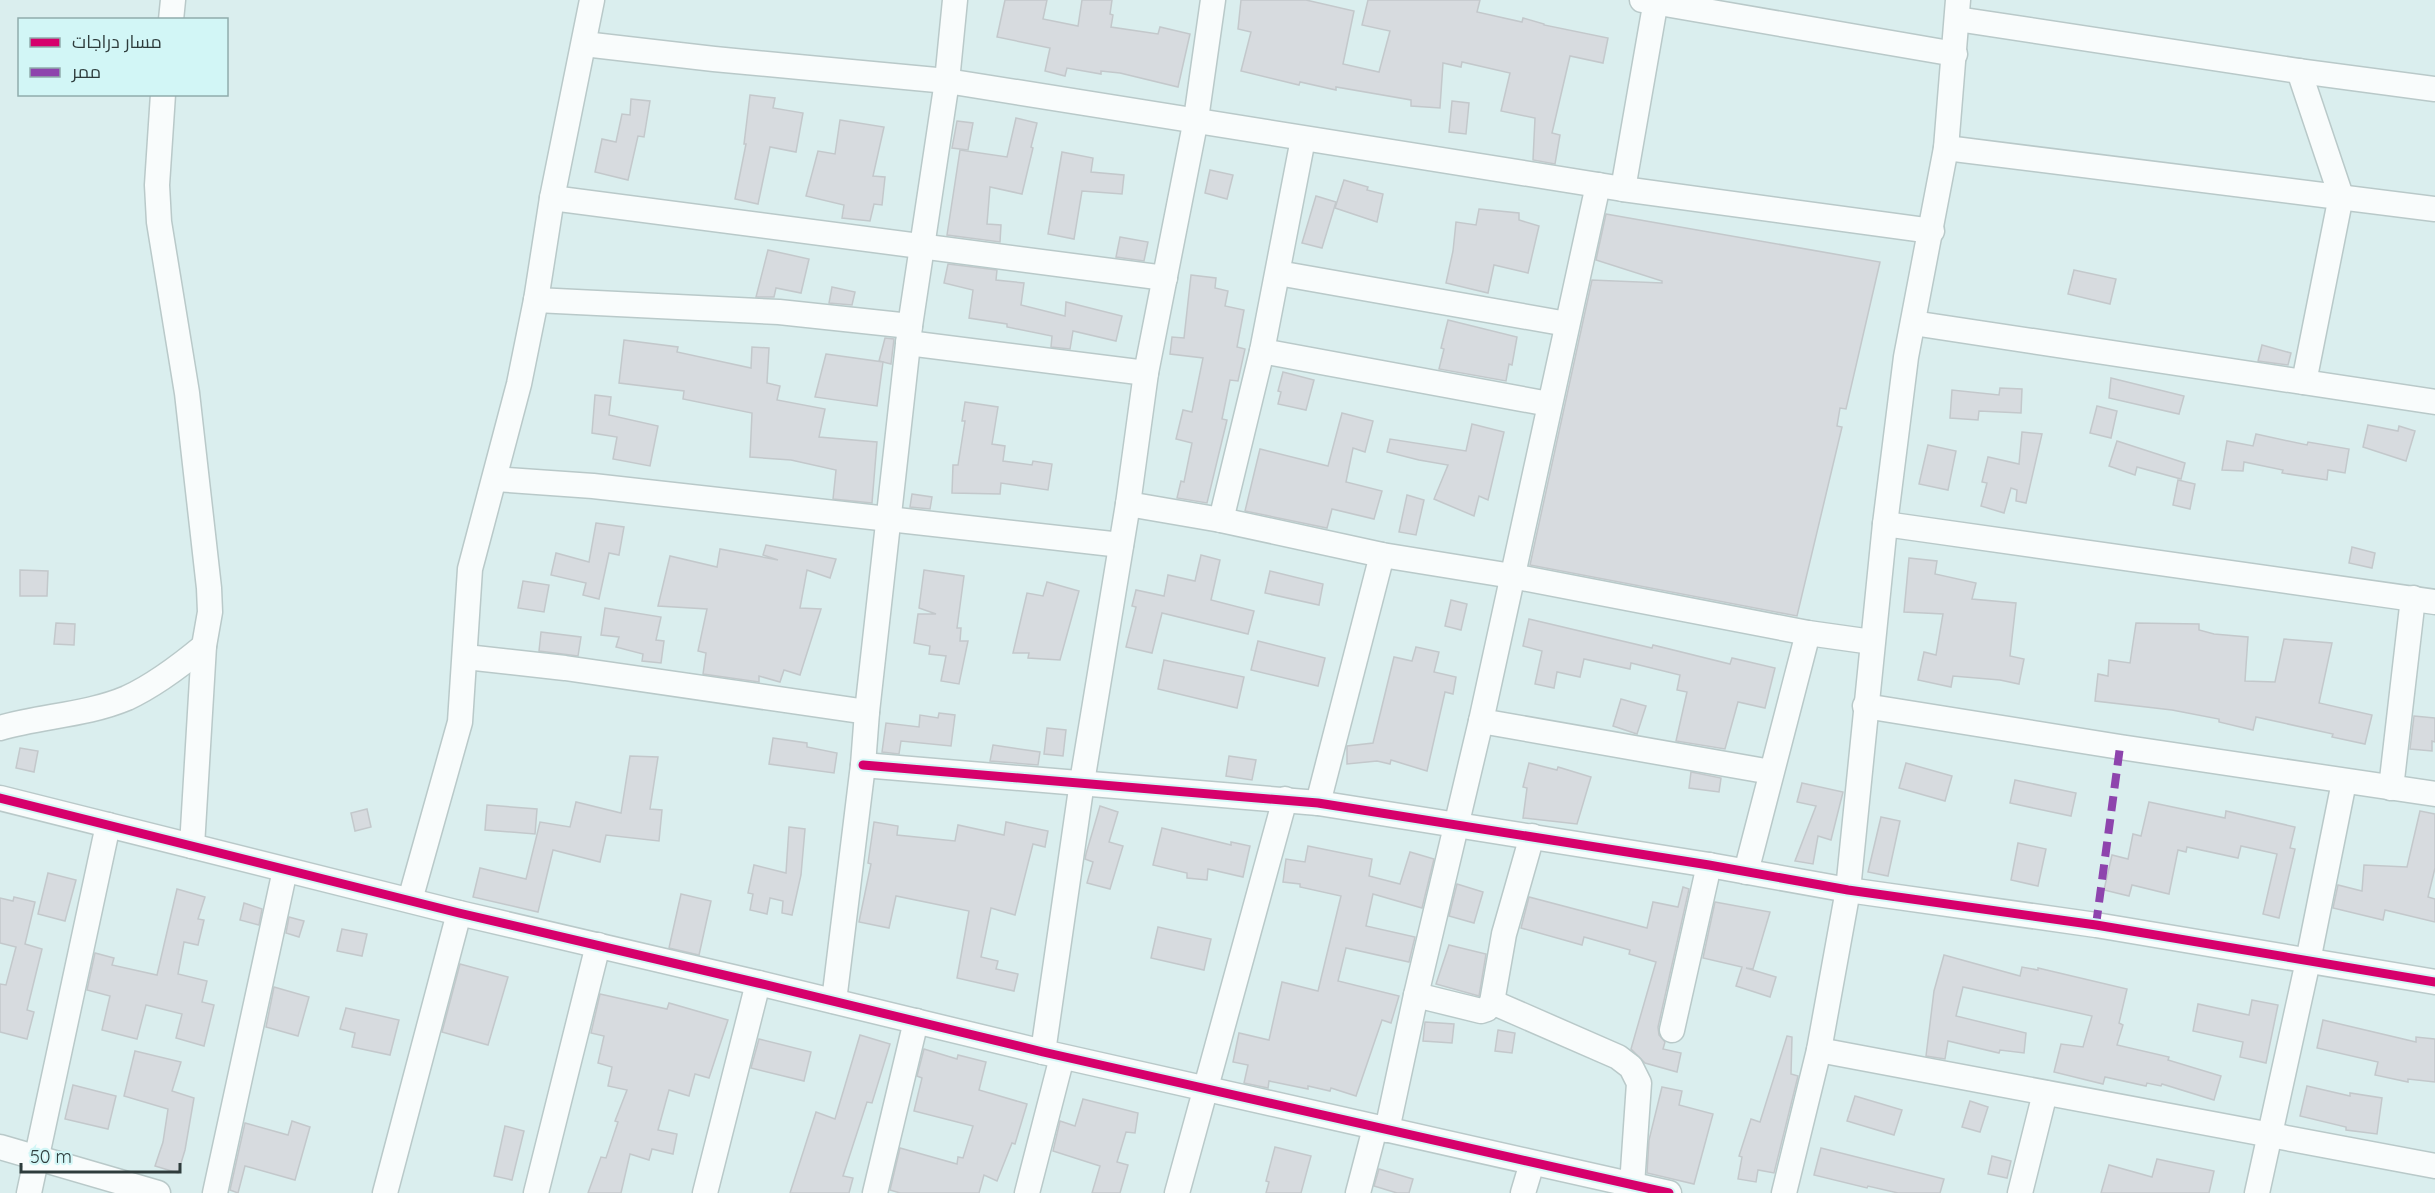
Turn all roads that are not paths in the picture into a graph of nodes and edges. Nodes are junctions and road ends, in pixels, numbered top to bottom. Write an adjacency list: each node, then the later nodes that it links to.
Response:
1 (173, 0): 7 (street)
2 (592, 0): 8 (street)
3 (955, 0): 11 (street)
4 (1213, 0): 14 (street)
5 (1651, 1): 9 (street); 18 (street)
6 (1958, 9): 9 (street); 10 (street)
7 (171, 18)
8 (584, 44): 11 (street); 20 (street)
9 (1955, 54): 16 (street)
10 (2299, 71): 12 (street); 19 (street)
11 (947, 81): 14 (street); 23 (street)
12 (2435, 89)
13 (163, 96): 46 (street)
14 (1196, 119): 15 (street); 25 (street)
15 (1303, 139): 17 (street); 24 (street)
16 (1946, 148): 19 (street); 22 (street)
17 (1598, 184): 18 (street); 28 (street)
18 (1623, 189): 22 (street)
19 (2341, 196): 21 (street); 32 (street)
20 (552, 198): 23 (street); 26 (street)
21 (2435, 209)
22 (1932, 231): 27 (street)
23 (921, 247): 25 (street); 29 (street)
24 (1278, 273): 28 (street); 30 (street)
25 (1165, 278): 31 (street)
26 (536, 300): 29 (street); 35 (street)
27 (1913, 323): 32 (street); 39 (street)
28 (1567, 324): 34 (street)
29 (909, 334): 31 (street); 37 (street)
30 (1262, 351): 34 (street); 38 (street)
31 (1146, 373): 36 (street)
32 (2304, 382): 33 (street)
33 (2435, 402)
34 (1549, 404): 42 (street)
35 (495, 479): 37 (street); 47 (street)
36 (1128, 504): 38 (street); 40 (street)
37 (890, 520): 40 (street); 49 (street)
38 (1221, 520): 41 (street)
39 (1885, 524): 43 (street); 45 (street)
40 (1121, 545): 54 (street)
41 (1382, 555): 42 (street); 60 (street)
42 (1512, 576): 44 (street); 50 (street)
43 (2424, 600): 56 (street)
44 (1808, 633): 45 (street); 53 (street)
45 (1872, 642): 48 (street)
46 (204, 646): 51 (street); 64 (street)
47 (466, 657): 49 (street); 69 (street)
48 (1865, 706): 55 (street); 68 (street)
49 (867, 712): 52 (street)
50 (1481, 721): 53 (street); 61 (street)
51 (0, 728)
52 (863, 765): 54 (street); 76 (street)
53 (1771, 772): 67 (street)
54 (1082, 782): 59 (street); 81 (street)
55 (2344, 782): 56 (street); 72 (street)
56 (2391, 788): 57 (street)
57 (2435, 794)
58 (0, 798): 62 (street)
59 (1285, 799): 60 (street); 82 (street)
60 (1318, 803): 61 (street)
61 (1456, 824): 63 (street); 75 (street)
62 (108, 825): 64 (street); 87 (street)
63 (1532, 836): 65 (street); 77 (street)
64 (192, 846): 66 (street)
65 (1709, 865): 67 (street); 79 (street)
66 (285, 870): 69 (street); 93 (street)
67 (1746, 872): 68 (street)
68 (1848, 890): 72 (street); 80 (street)
69 (410, 900): 70 (street)
70 (459, 913): 71 (street); 94 (street)
71 (598, 945): 74 (street); 95 (street)
72 (2308, 961): 73 (street); 85 (street)
73 (2435, 982)
74 (758, 983): 76 (street); 96 (street)
75 (1416, 995): 77 (street); 84 (street)
76 (834, 1001): 78 (street)
77 (1492, 1002): 90 (street)
78 (916, 1022): 81 (street); 97 (street)
79 (1672, 1030)
80 (1819, 1050): 83 (street); 103 (street)
81 (1052, 1054): 82 (street); 98 (street)
82 (1207, 1088): 84 (street); 99 (street)
83 (2045, 1093): 85 (street); 104 (street)
84 (1381, 1129): 88 (street); 100 (street)
85 (2269, 1135): 89 (street); 105 (street)
86 (0, 1147): 87 (street)
87 (37, 1158): 91 (street); 92 (street)
88 (1532, 1163): 90 (street); 101 (street)
89 (2435, 1166)
90 (1632, 1185): 102 (street)
91 (29, 1193)
92 (158, 1193)
93 (214, 1193)
94 (385, 1193)
95 (536, 1193)
96 (705, 1193)
97 (875, 1193)
98 (1027, 1193)
99 (1177, 1193)
100 (1358, 1193)
101 (1523, 1193)
102 (1669, 1193)
103 (1784, 1193)
104 (2020, 1193)
105 (2257, 1193)

